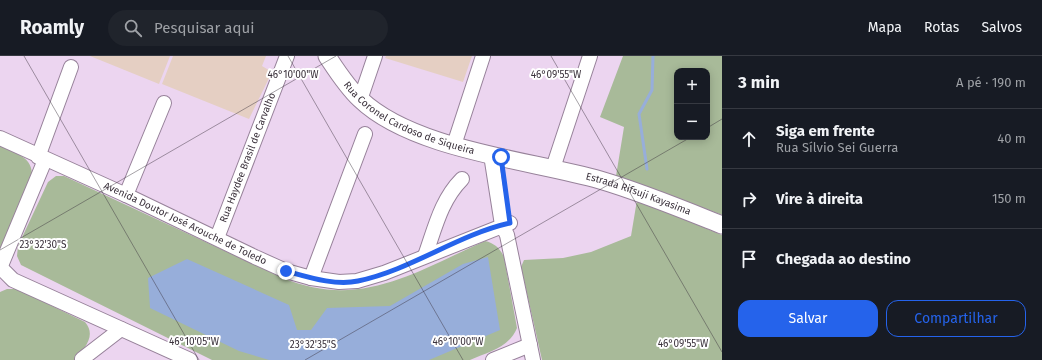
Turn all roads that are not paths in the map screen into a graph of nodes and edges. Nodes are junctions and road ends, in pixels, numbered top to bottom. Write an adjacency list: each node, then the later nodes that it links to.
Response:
1 (287, 56): 19 (street, Rua Haydee Brasil de Carvalho)
2 (327, 56): 7 (main road, Rua Coronel Cardoso de Siqueira)
3 (375, 56): 7 (street)
4 (484, 56): 11 (street)
5 (590, 56): 14 (street)
6 (71, 66): 13 (street)
7 (360, 100): 11 (main road, Rua Coronel Cardoso de Siqueira)
8 (164, 103): 16 (street)
9 (365, 134): 22 (street)
10 (0, 138): 13 (street, Avenida Doutor José Arouche de Toledo)
11 (454, 145): 12 (main road, Rua Coronel Cardoso de Siqueira)
12 (496, 156): 14 (main road, Rua Coronel Cardoso de Siqueira); 18 (street)
13 (42, 158): 16 (street, Avenida Doutor José Arouche de Toledo); 21 (street)
14 (553, 168): 17 (main road, Estrada Rifsuji Kayasima)
15 (462, 179): 20 (street)
16 (126, 195): 19 (street, Avenida Doutor José Arouche de Toledo)
17 (722, 225)
18 (506, 228): 20 (street, Avenida Doutor José Arouche de Toledo); 26 (street)
19 (217, 238): 22 (street, Avenida Doutor José Arouche de Toledo)
20 (425, 256): 22 (street, Avenida Doutor José Arouche de Toledo)
21 (0, 268): 23 (street)
22 (311, 278)
23 (7, 280): 24 (street)
24 (107, 322): 25 (street); 27 (street)
25 (121, 329): 27 (street); 28 (street)
26 (530, 345): 29 (street); 30 (street)
27 (81, 360)
28 (190, 360)
29 (494, 360)
30 (533, 360)

